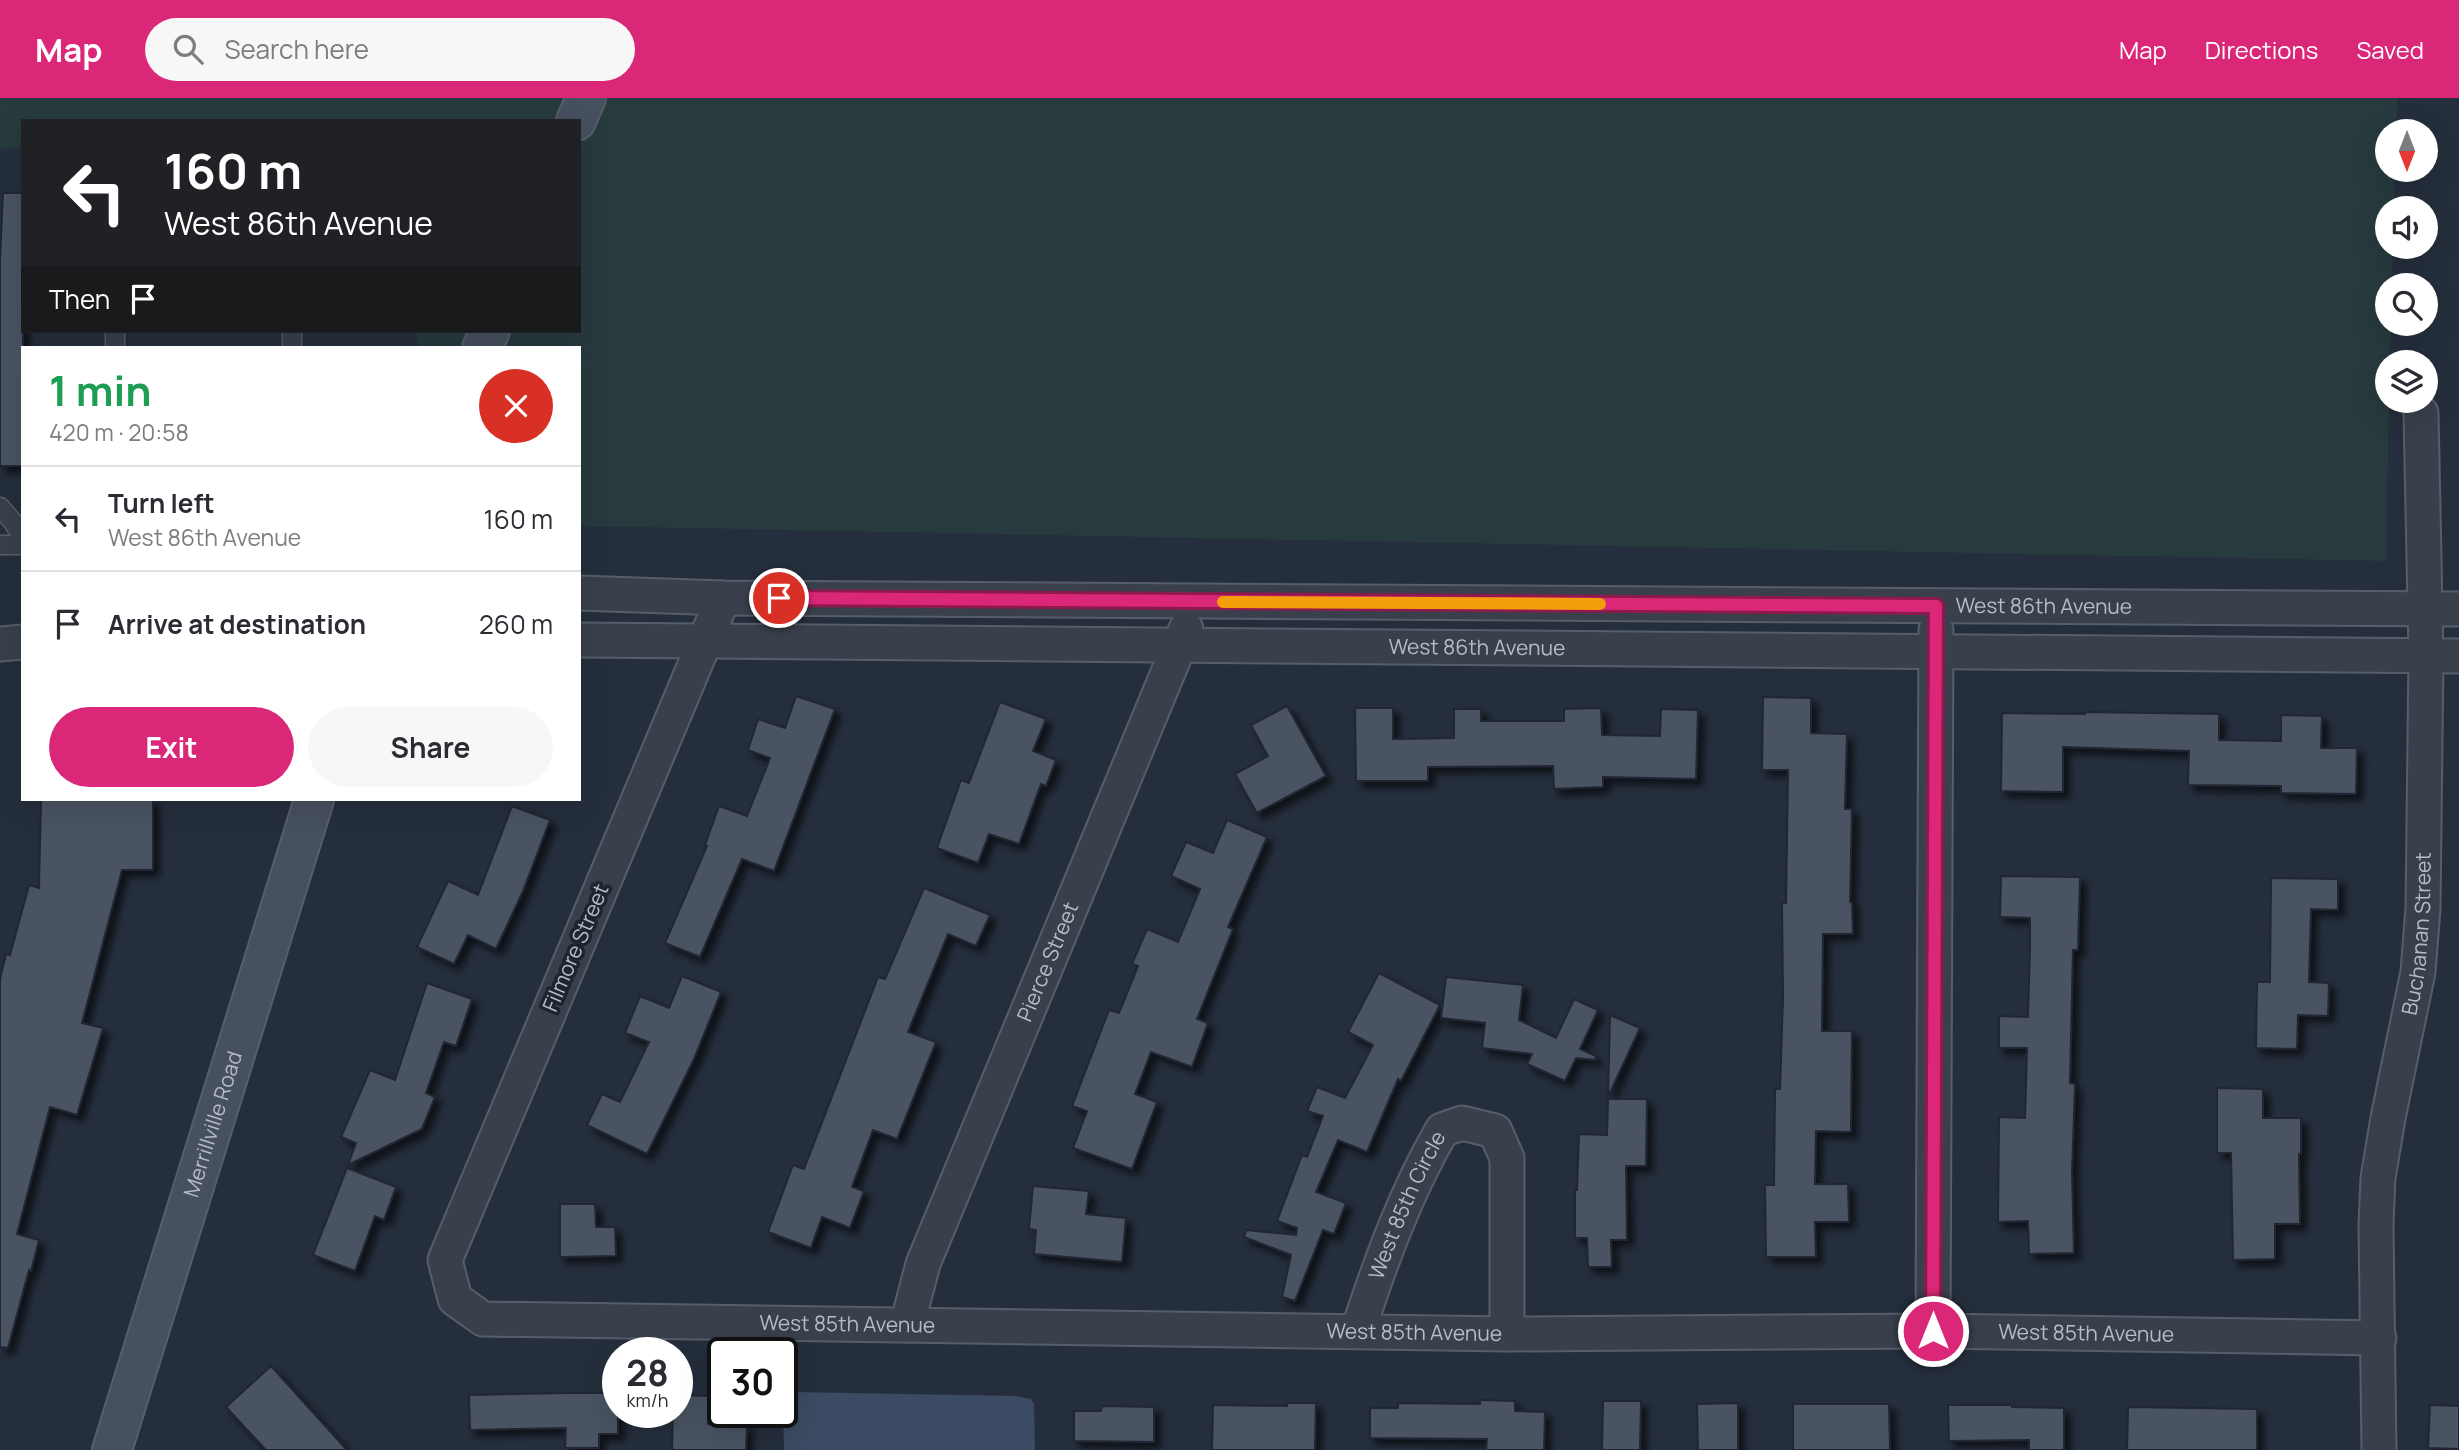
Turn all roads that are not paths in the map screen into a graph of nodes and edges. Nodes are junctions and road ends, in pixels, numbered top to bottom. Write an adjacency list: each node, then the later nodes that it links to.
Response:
1 (586, 98): 2 (street)
2 (577, 119)
3 (2421, 413): 12 (street, Buchanan Street)
4 (0, 507): 5 (lane)
5 (21, 535)
6 (0, 545): 7 (lane)
7 (21, 545)
8 (581, 593): 9 (street, West 86th Avenue)
9 (723, 598): 10 (street, West 86th Avenue); 16 (street, Filmore Street)
10 (1198, 602): 11 (street, West 86th Avenue); 18 (street, Pierce Street)
11 (1936, 606): 12 (street, West 86th Avenue); 19 (street)
12 (2425, 609): 13 (street, West 86th Avenue); 20 (street, Buchanan Street)
13 (2459, 609)
14 (581, 640): 16 (street, West 86th Avenue)
15 (21, 642): 17 (street)
16 (703, 642): 18 (street, West 86th Avenue); 22 (street, Filmore Street)
17 (0, 644)
18 (1178, 647): 19 (street, West 86th Avenue); 23 (street, Pierce Street)
19 (1936, 653): 20 (street, West 86th Avenue); 25 (street)
20 (2443, 656): 27 (street, Buchanan Street)
21 (314, 801): 28 (street, Merrillville Road)
22 (455, 1299): 23 (street, West 85th Avenue)
23 (907, 1325): 24 (street, West 85th Avenue)
24 (1358, 1331): 26 (street, West 85th Avenue); 26 (street, West 85th Circle)
25 (1933, 1331): 26 (street, West 85th Avenue); 27 (street, West 85th Avenue)
26 (1507, 1334)
27 (2379, 1338): 29 (street, Buchanan Street)
28 (112, 1450)
29 (2379, 1450)

